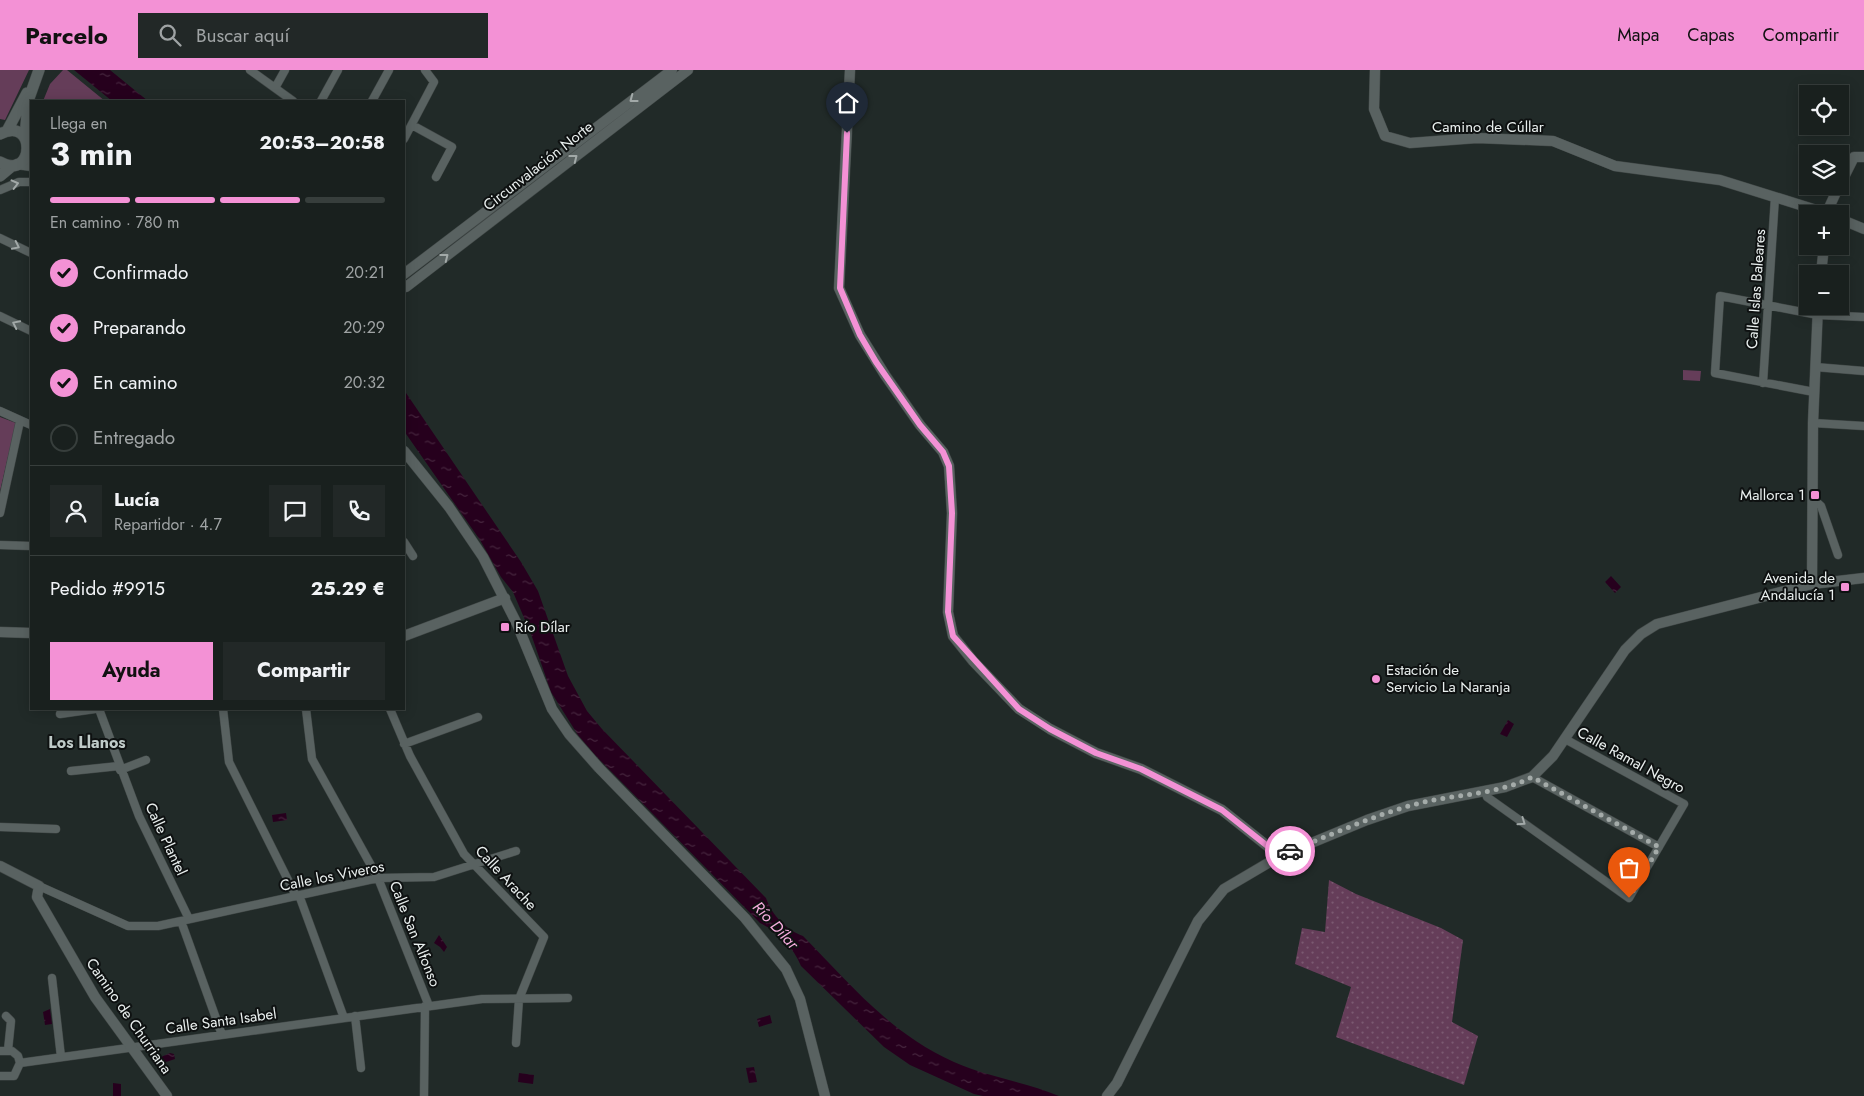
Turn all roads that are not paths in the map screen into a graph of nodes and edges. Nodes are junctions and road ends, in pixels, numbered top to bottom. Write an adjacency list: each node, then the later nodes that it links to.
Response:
1 (39, 70): 16 (main road); 18 (main road)
2 (250, 70): 11 (street)
3 (284, 70): 11 (street)
4 (338, 70): 13 (street)
5 (389, 70): 14 (street)
6 (425, 70): 15 (street)
7 (672, 70): 34 (street, Circunvalación Norte, one-way to 34)
8 (688, 70): 35 (street, Circunvalación Norte, one-way to 8)
9 (850, 70): 84 (street)
10 (1375, 70): 28 (street, Camino de Cúllar)
11 (275, 88): 12 (street)
12 (292, 100)
13 (322, 100)
14 (373, 100)
15 (412, 125): 17 (street); 25 (street)
16 (3, 131): 18 (main road)
17 (405, 137)
18 (28, 142): 21 (main road)
19 (1864, 157): 23 (street)
20 (0, 162): 21 (main road)
21 (14, 165): 22 (street); 24 (main road)
22 (30, 166)
23 (1849, 167)
24 (0, 176)
25 (436, 177)
26 (30, 182): 27 (street, one-way to 26)
27 (0, 190)
28 (1775, 197): 29 (street, Camino de Cúllar); 36 (street, Calle Islas Baleares)
29 (1801, 205)
30 (1849, 223): 31 (street)
31 (1864, 229)
32 (0, 238): 33 (street, one-way to 33)
33 (30, 253)
34 (405, 273)
35 (405, 284)
36 (1768, 305): 37 (street); 45 (street, Calle Islas Baleares); 45 (street)
37 (1799, 308)
38 (1818, 315): 43 (street)
39 (1849, 315): 41 (street)
40 (0, 316): 42 (street, one-way to 40)
41 (1864, 317)
42 (30, 331)
43 (1815, 367): 44 (street); 46 (street)
44 (1864, 371)
45 (1763, 383): 46 (street)
46 (1814, 392): 49 (street)
47 (0, 412): 48 (street)
48 (20, 421): 50 (street); 54 (street)
49 (1812, 423): 51 (street); 53 (street)
50 (30, 425)
51 (1864, 426)
52 (405, 452): 62 (street)
53 (1812, 498): 58 (street); 61 (street)
54 (0, 513)
55 (405, 543): 59 (street)
56 (0, 545): 57 (street)
57 (30, 546)
58 (1838, 555)
59 (414, 556)
60 (1864, 578): 61 (street)
61 (1812, 584): 73 (street)
62 (505, 598): 65 (street); 108 (street)
63 (0, 632): 64 (street)
64 (30, 633)
65 (405, 636)
66 (90, 710): 71 (street, Calle Plantel)
67 (97, 710): 76 (street, Calle Plantel)
68 (223, 710): 89 (street)
69 (306, 710): 87 (street, Calle San Alfonso)
70 (390, 710): 74 (street, Calle Arache)
71 (60, 714)
72 (478, 717): 74 (street)
73 (1565, 739): 78 (street); 82 (street, Calle Ramal Negro)
74 (404, 744): 85 (street, Calle Arache)
75 (146, 760): 76 (street)
76 (120, 768): 77 (street); 90 (street, Calle Plantel)
77 (71, 771)
78 (1532, 777): 79 (street); 82 (street)
79 (1485, 791): 82 (street, one-way to 82); 84 (street)
80 (0, 827): 81 (street)
81 (56, 829)
82 (1659, 847)
83 (516, 851): 85 (street, Calle los Viveros)
84 (1280, 856): 109 (street)
85 (474, 865): 87 (street, Calle los Viveros); 93 (street, Calle Arache)
86 (0, 866): 88 (street)
87 (378, 878): 89 (street, Calle los Viveros); 94 (street, Calle San Alfonso)
88 (40, 886): 90 (street, Calle los Viveros); 100 (street, Camino de Churriana)
89 (298, 895): 90 (street, Calle los Viveros); 97 (street)
90 (185, 920): 98 (street)
91 (52, 978): 102 (street)
92 (568, 998): 93 (street, Calle Santa Isabel)
93 (519, 1000): 94 (street, Calle Santa Isabel); 99 (street, Calle Arache)
94 (427, 1006): 96 (street, Calle Santa Isabel); 107 (street, Calle San Alfonso)
95 (6, 1016): 101 (street)
96 (355, 1016): 97 (street, Calle Santa Isabel); 104 (street)
97 (344, 1018): 98 (street, Calle Santa Isabel)
98 (222, 1035): 100 (street, Calle Santa Isabel)
99 (516, 1043)
100 (131, 1048): 102 (street, Calle Santa Isabel); 106 (street, Camino de Churriana)
101 (4, 1051): 103 (street)
102 (61, 1057): 103 (street, Calle Santa Isabel)
103 (20, 1063): 105 (street)
104 (362, 1068)
105 (0, 1076)
106 (167, 1096)
107 (424, 1096)
108 (824, 1096)
109 (1108, 1096)

